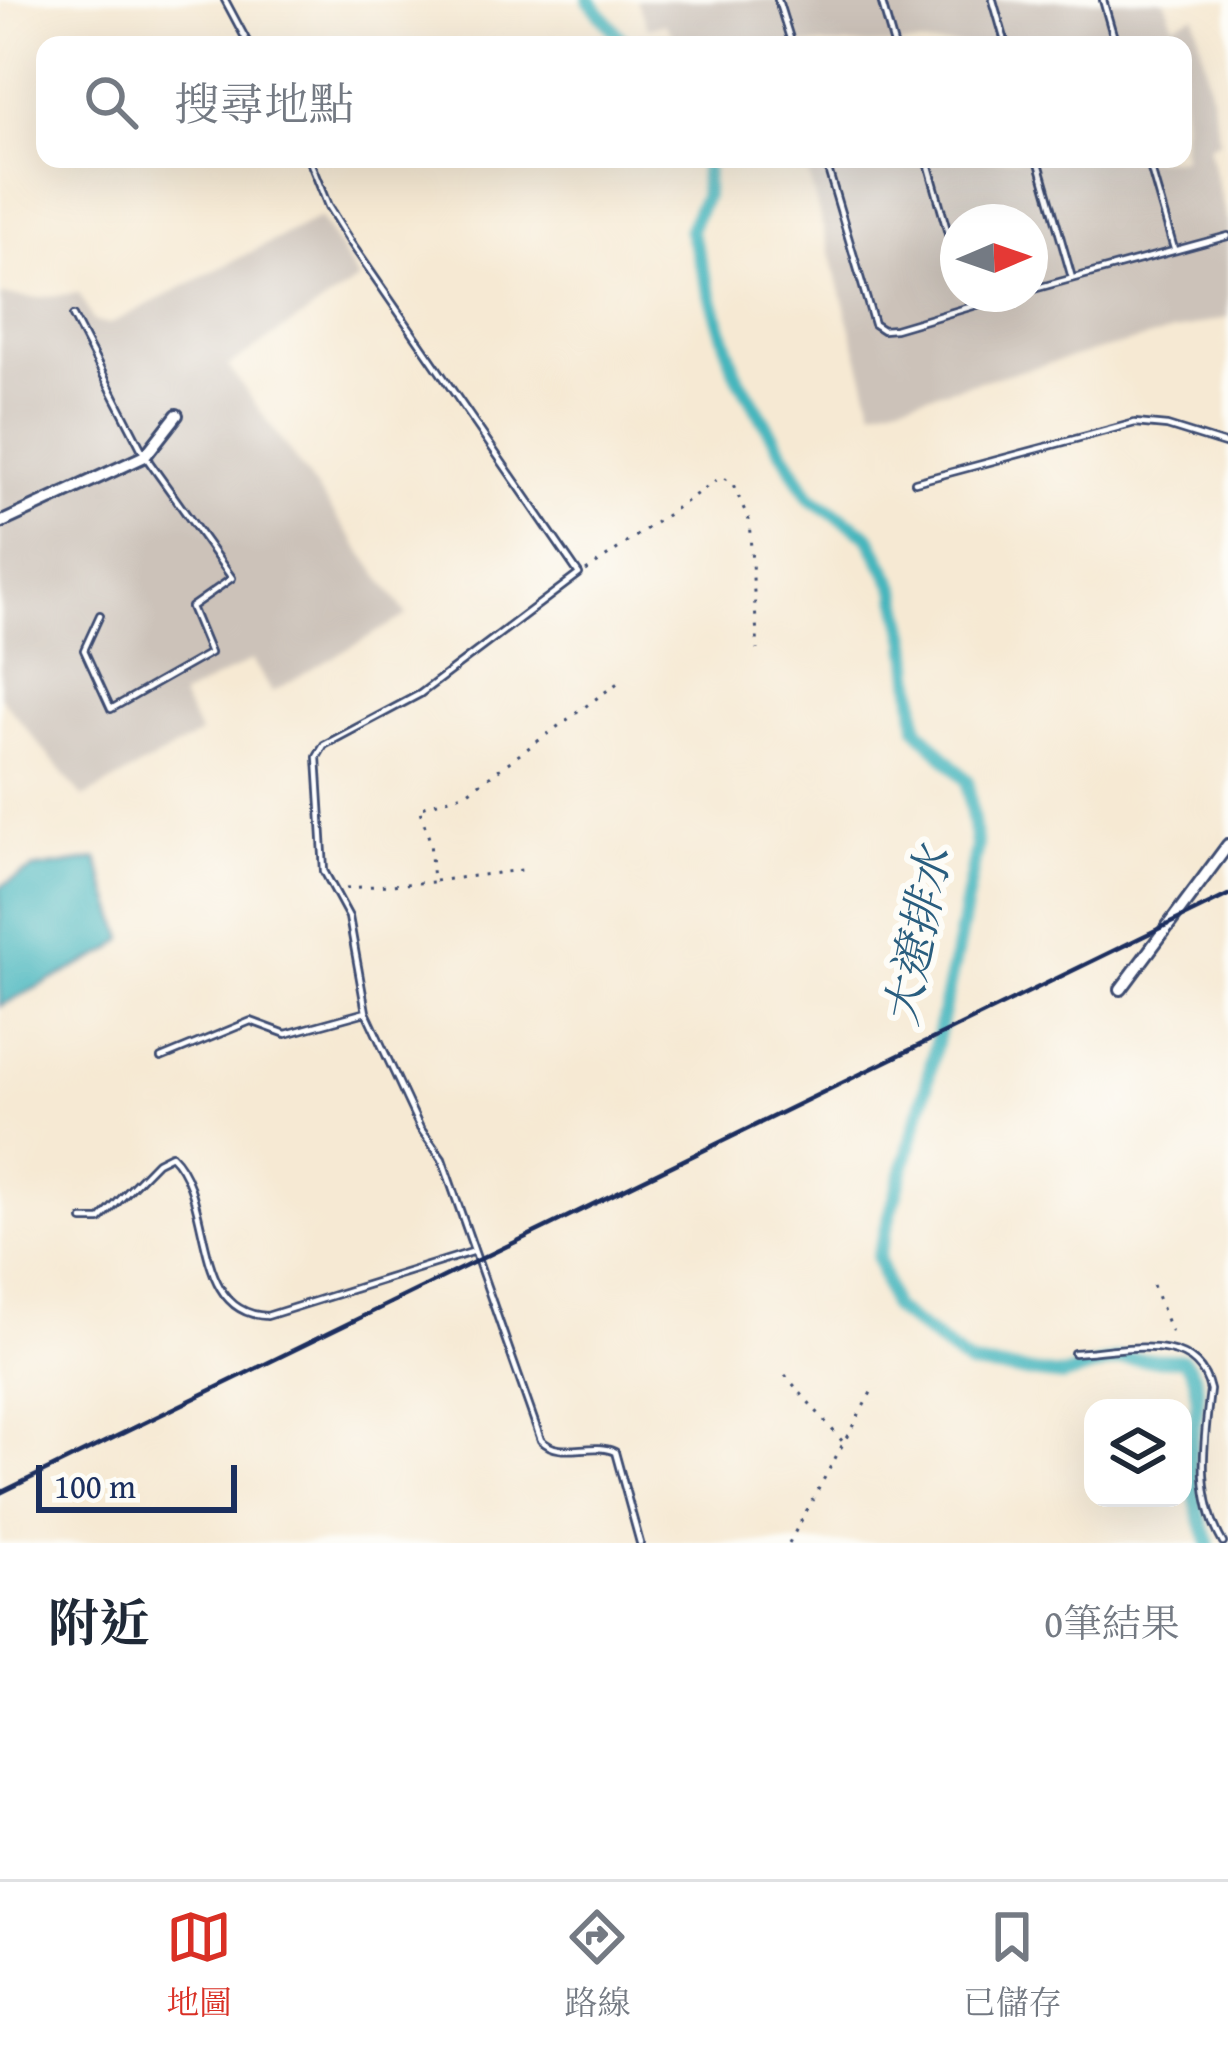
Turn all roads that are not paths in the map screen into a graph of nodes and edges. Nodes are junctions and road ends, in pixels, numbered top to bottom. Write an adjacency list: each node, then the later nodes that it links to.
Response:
1 (225, 0): 6 (lane)
2 (778, 0): 7 (lane)
3 (881, 0): 8 (lane)
4 (993, 0): 9 (lane)
5 (1103, 0): 10 (lane)
6 (244, 36)
7 (789, 36)
8 (891, 36)
9 (1003, 36)
10 (1113, 36)
11 (313, 168): 31 (lane)
12 (828, 168): 21 (lane)
13 (930, 168): 16 (lane)
14 (1041, 168): 19 (lane)
15 (1151, 168): 18 (lane)
16 (940, 205)
17 (1228, 236): 18 (lane)
18 (1174, 249): 19 (lane)
19 (1072, 278): 20 (lane)
20 (1048, 285)
21 (950, 312)
22 (74, 316): 25 (lane)
23 (177, 415): 25 (street)
24 (1228, 445): 26 (lane)
25 (145, 456): 27 (street); 28 (lane)
26 (915, 482)
27 (0, 523)
28 (100, 615)
29 (1228, 845): 30 (street)
30 (1121, 988)
31 (366, 1012): 32 (lane); 34 (lane)
32 (161, 1058)
33 (83, 1220): 34 (lane)
34 (472, 1252): 36 (lane)
35 (1074, 1354): 37 (lane)
36 (640, 1543)
37 (1222, 1543)

